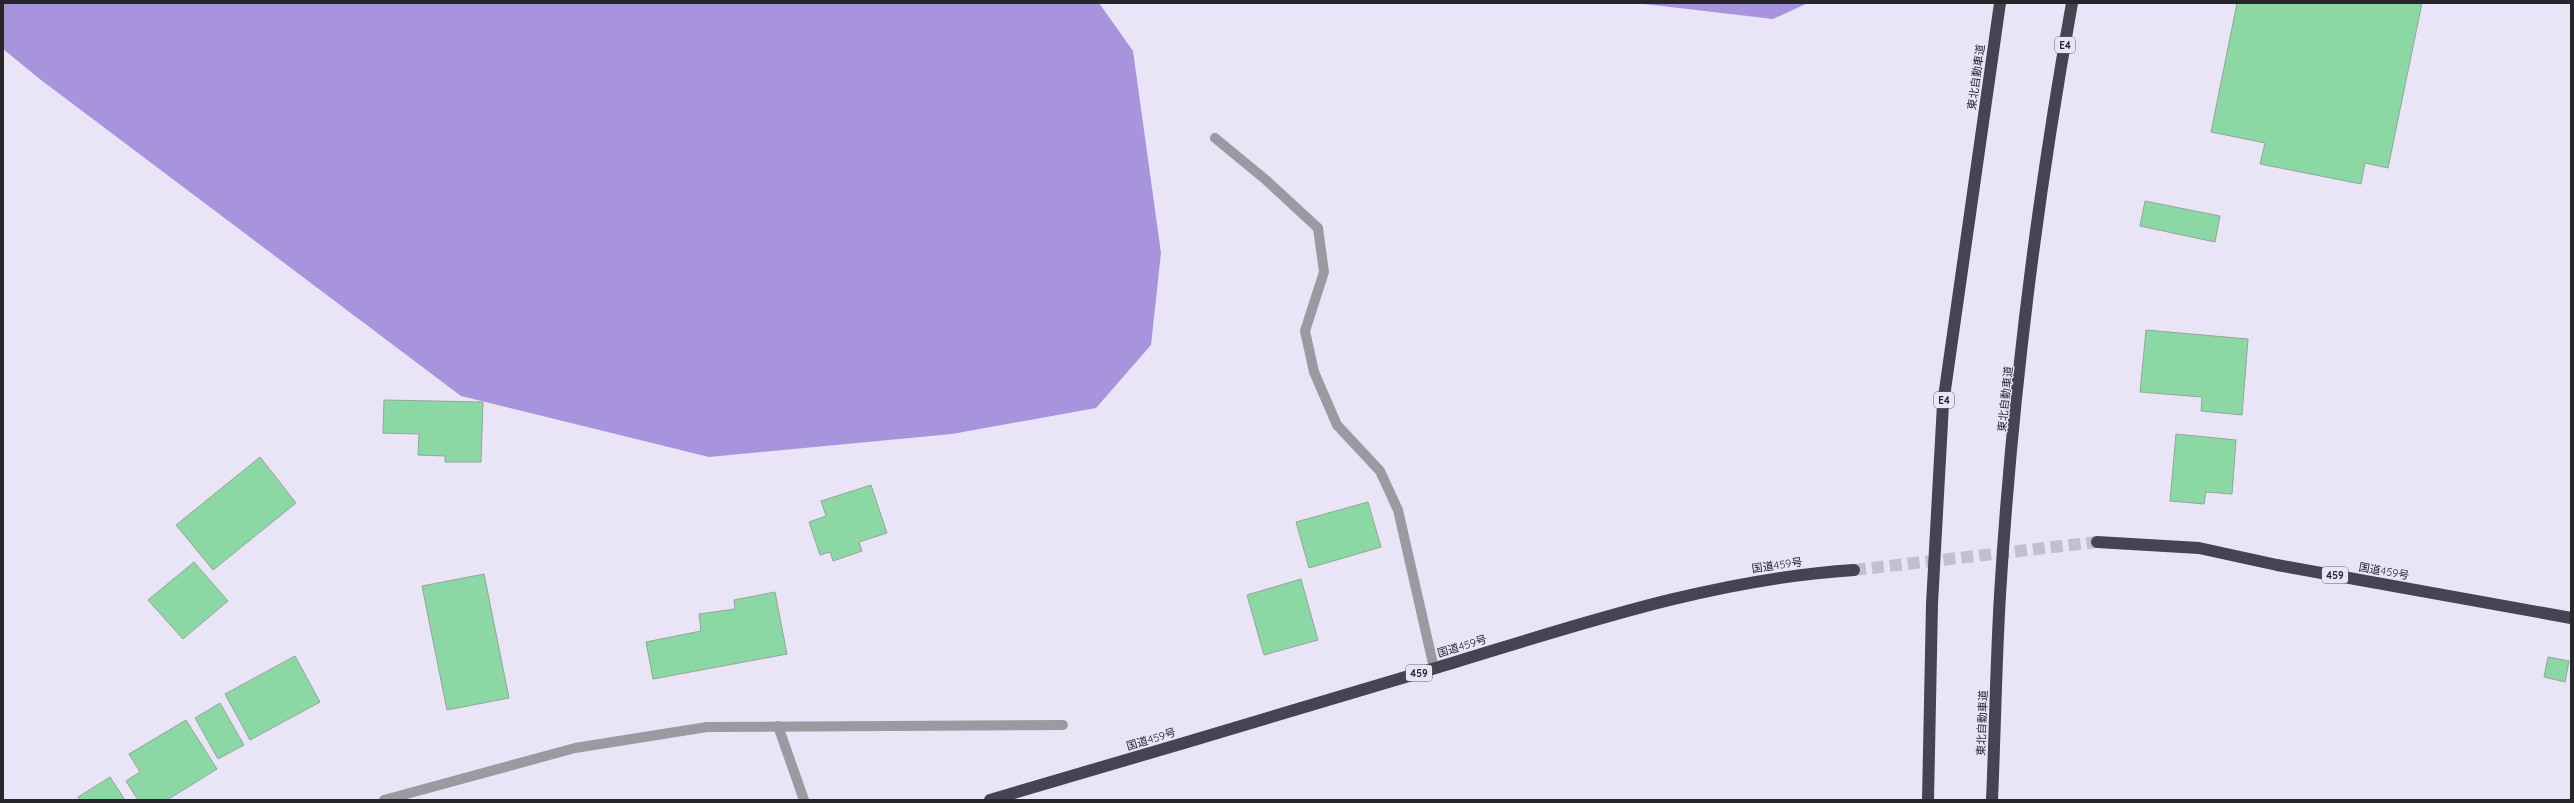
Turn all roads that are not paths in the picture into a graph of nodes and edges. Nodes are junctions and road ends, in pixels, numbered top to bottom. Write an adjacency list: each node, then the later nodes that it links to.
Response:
1 (2000, 3): 15 (highway, 東北自動車道 / E4)
2 (2072, 3): 4 (highway, 東北自動車道 / E4)
3 (2081, 3): 4 (highway)
4 (2057, 87): 16 (highway, 東北自動車道 / E4)
5 (1215, 138): 9 (street)
6 (2097, 542): 8 (highway, 国道459号 / 459)
7 (1854, 570): 9 (highway, 国道459号 / 459)
8 (2571, 618)
9 (1434, 668): 14 (highway, 国道459号 / 459)
10 (1064, 725): 11 (street)
11 (778, 726): 12 (street); 13 (street)
12 (384, 800)
13 (804, 800)
14 (990, 800)
15 (1928, 800)
16 (1992, 800)

